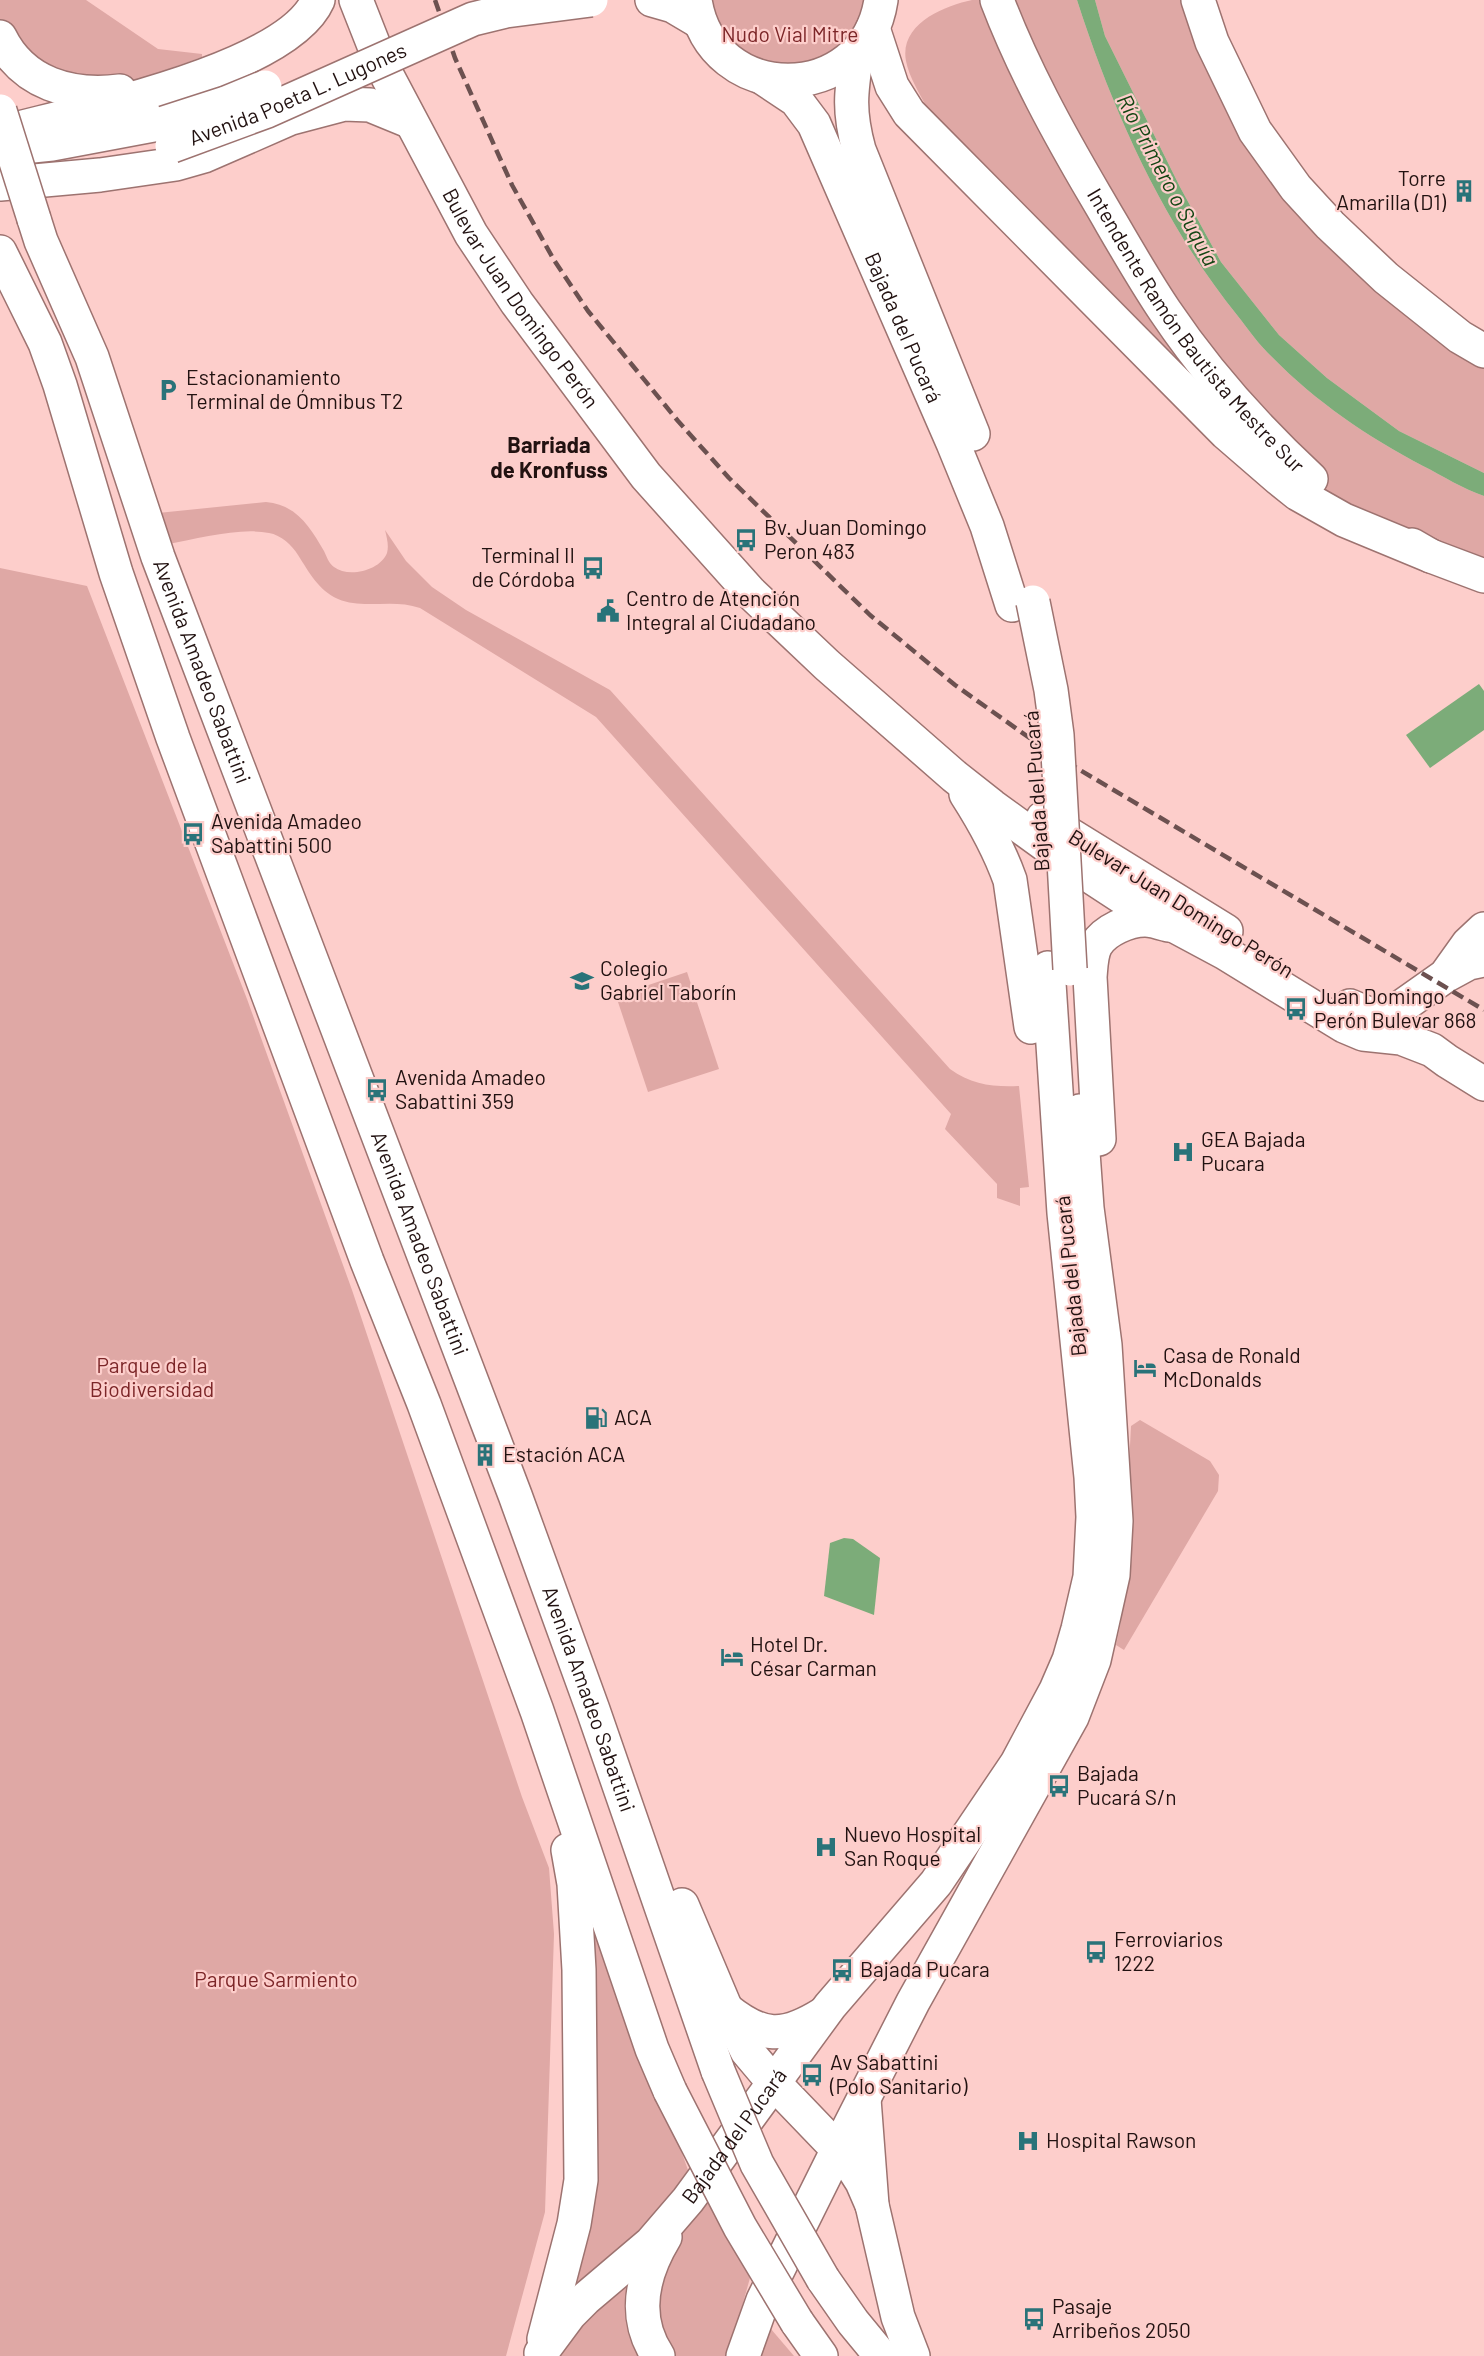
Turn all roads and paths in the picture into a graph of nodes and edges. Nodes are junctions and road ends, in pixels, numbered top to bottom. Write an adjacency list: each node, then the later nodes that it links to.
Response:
1 (468, 0): 16 (main road, Avenida Poeta L. Lugones, bridge)
2 (591, 0): 16 (main road, Avenida Poeta L. Lugones, bridge)
3 (652, 0): 8 (main road)
4 (997, 0): 22 (main road, Intendente Ramón Bautista Mestre Sur)
5 (1198, 0): 21 (main road)
6 (369, 6): 7 (main road); 14 (main road, Bulevar Juan Domingo Perón); 26 (main road, Bulevar Juan Domingo Perón)
7 (313, 9): 12 (main road)
8 (697, 11): 11 (main road)
9 (878, 19): 11 (main road); 22 (main road); 24 (main road, Bajada del Pucará)
10 (0, 37): 12 (main road)
11 (763, 78): 24 (main road, Bajada del Pucará)
12 (172, 86): 15 (main road)
13 (0, 111): 37 (main road, Avenida Amadeo Sabattini, bridge)
14 (410, 121): 19 (main road); 25 (main road, Bulevar Juan Domingo Perón)
15 (0, 134)
16 (168, 135): 17 (main road, Avenida Poeta L. Lugones); 18 (main road, Avenida Poeta L. Lugones)
17 (0, 150)
18 (0, 177)
19 (0, 184)
20 (0, 252): 38 (main road, Avenida Amadeo Sabattini)
21 (1484, 351)
22 (1431, 556): 23 (main road, Intendente Ramón Bautista Mestre Sur)
23 (1484, 576)
24 (1022, 604): 31 (main road, Bajada del Pucará)
25 (954, 776): 26 (main road, Bulevar Juan Domingo Perón); 27 (main road)
26 (1035, 824): 27 (main road); 28 (main road, Bulevar Juan Domingo Perón); 32 (main road, Bulevar Juan Domingo Perón)
27 (1002, 857): 36 (main road)
28 (1172, 926): 33 (main road, Bulevar Juan Domingo Perón); 35 (main road)
29 (1484, 929): 32 (main road)
30 (1484, 960): 32 (main road)
31 (1059, 969): 35 (main road, Bajada del Pucará); 36 (main road, Bajada del Pucará)
32 (1441, 979): 33 (main road)
33 (1432, 1050): 34 (main road, Bulevar Juan Domingo Perón)
34 (1484, 1084)
35 (1105, 1345): 42 (main road, Bajada del Pucará)
36 (1082, 1384): 40 (main road, Bajada del Pucará)
37 (593, 1710): 39 (main road); 50 (main road, Avenida Amadeo Sabattini, bridge)
38 (537, 1711): 46 (main road); 49 (main road, Avenida Amadeo Sabattini, bridge)
39 (726, 2009): 40 (main road); 41 (main road)
40 (825, 2013): 41 (main road, Bajada del Pucará)
41 (774, 2083): 43 (main road); 44 (main road, Bajada del Pucará)
42 (864, 2099): 43 (main road, Bajada del Pucará); 45 (main road)
43 (838, 2149): 45 (main road); 48 (main road, Bajada del Pucará)
44 (688, 2200): 46 (main road, Bajada del Pucará); 47 (main road)
45 (872, 2205): 51 (main road)
46 (540, 2355)
47 (658, 2356)
48 (743, 2356)
49 (821, 2356)
50 (881, 2356)
51 (913, 2356)

